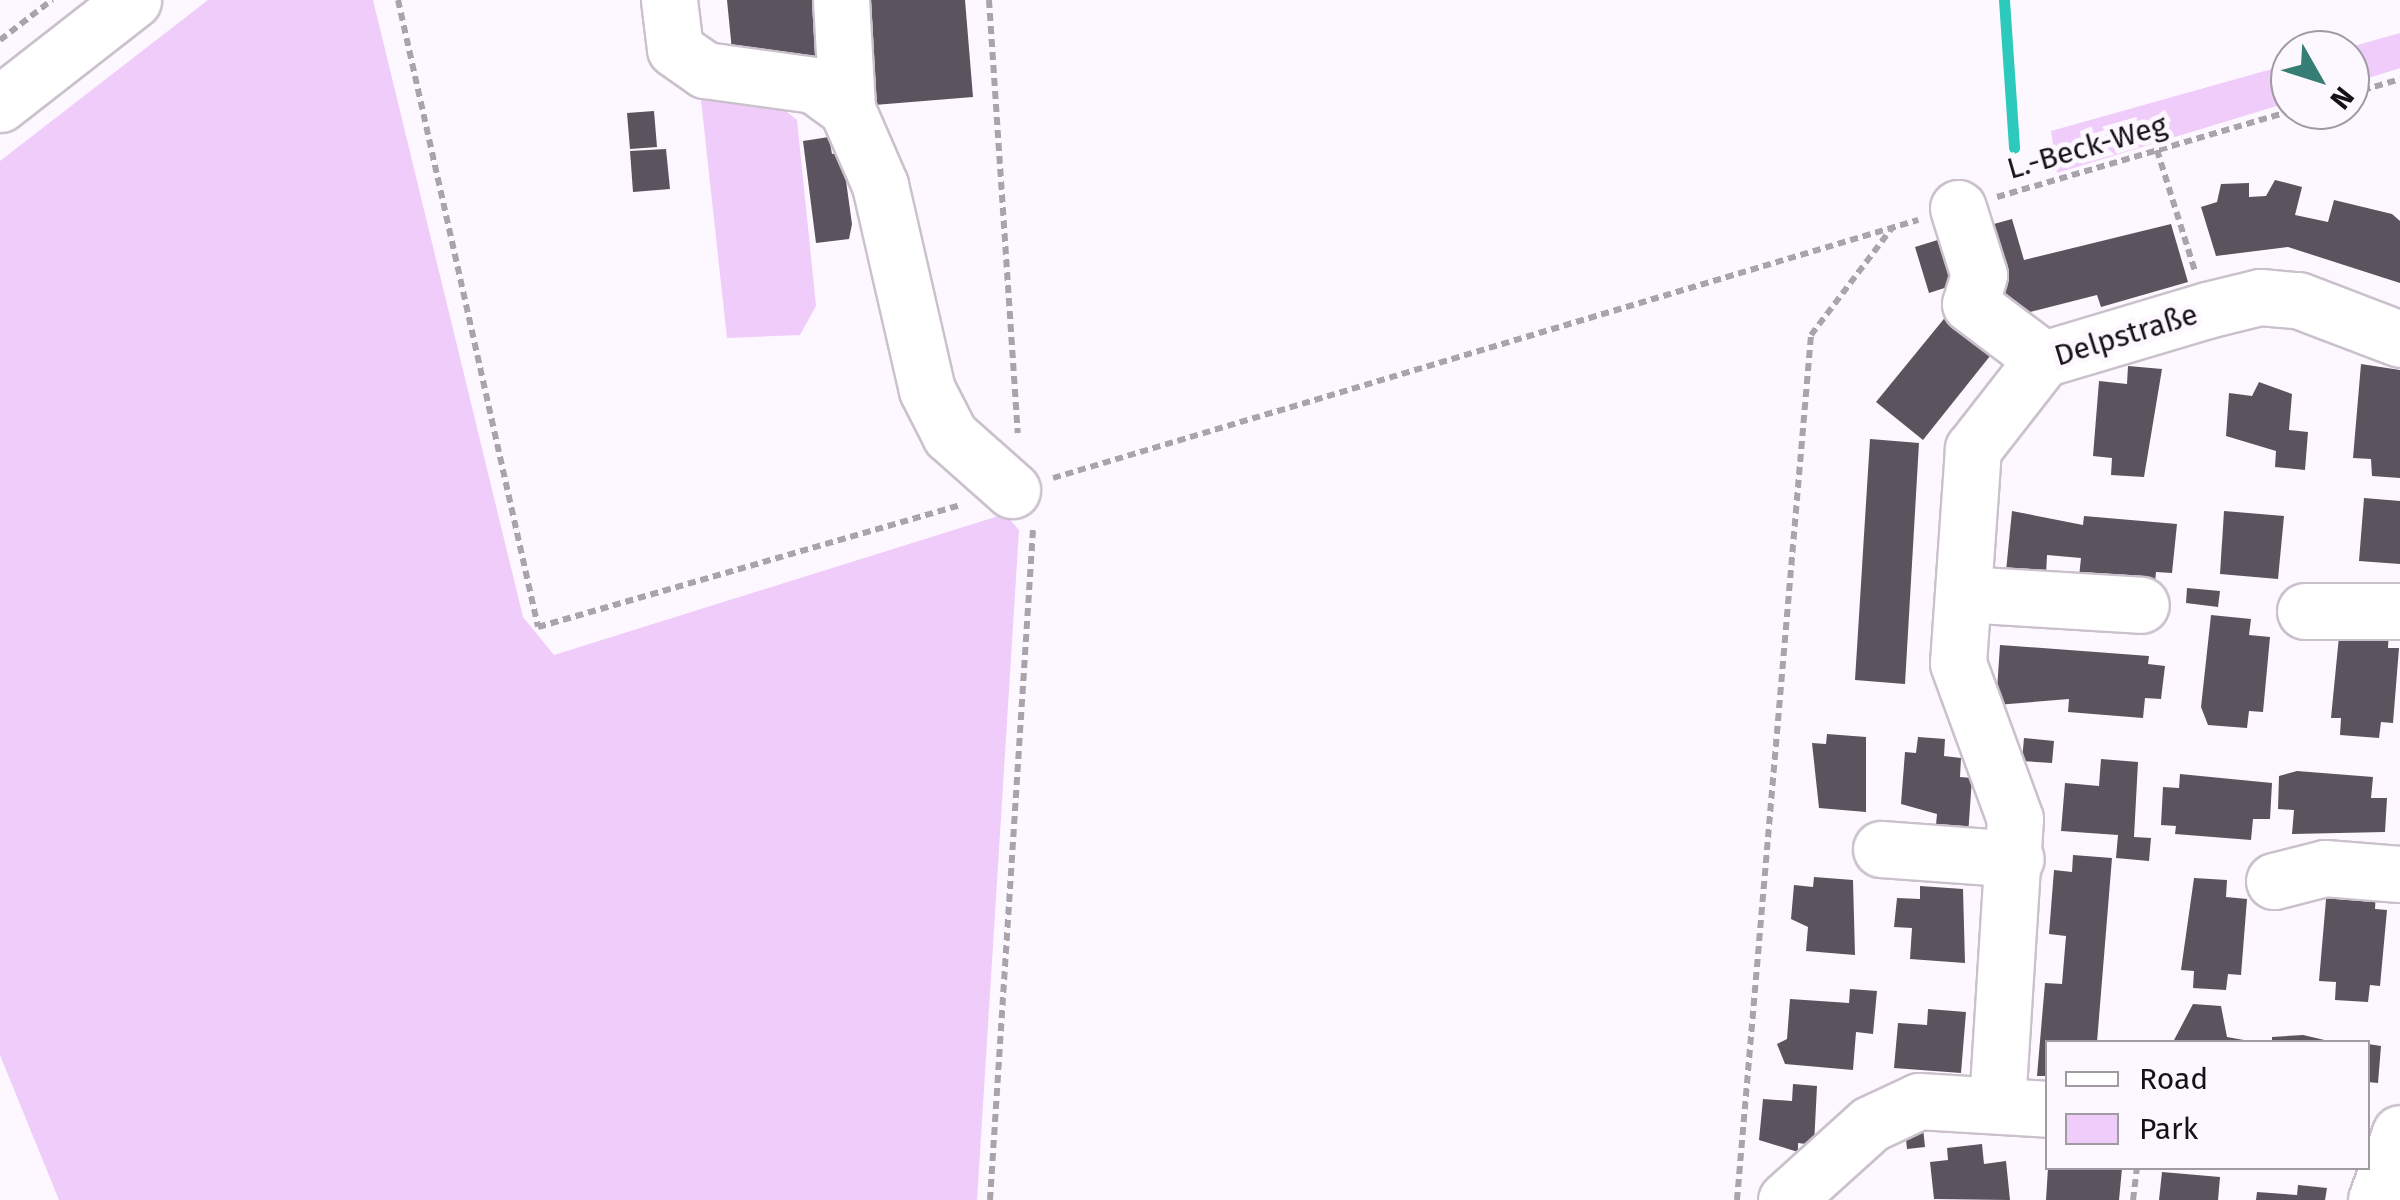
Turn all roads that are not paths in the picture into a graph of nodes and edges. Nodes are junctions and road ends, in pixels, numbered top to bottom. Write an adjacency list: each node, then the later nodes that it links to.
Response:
1 (133, 0): 4 (street)
2 (669, 0): 5 (street)
3 (841, 0): 5 (street)
4 (0, 104)
5 (847, 109): 9 (street)
6 (1958, 208): 8 (street)
7 (2400, 339): 8 (street, Delpstraße)
8 (2043, 359): 10 (street, Delpstraße)
9 (1024, 487)
10 (1963, 594): 11 (street); 15 (street, Delpstraße)
11 (2141, 605)
12 (2305, 611): 13 (street)
13 (2400, 611)
14 (1882, 850): 15 (street)
15 (2016, 859): 18 (street, Delpstraße)
16 (2400, 874): 17 (street)
17 (2274, 881)
18 (2022, 1106): 20 (street)
19 (2389, 1137): 21 (street)
20 (1786, 1200)
21 (2376, 1200)

